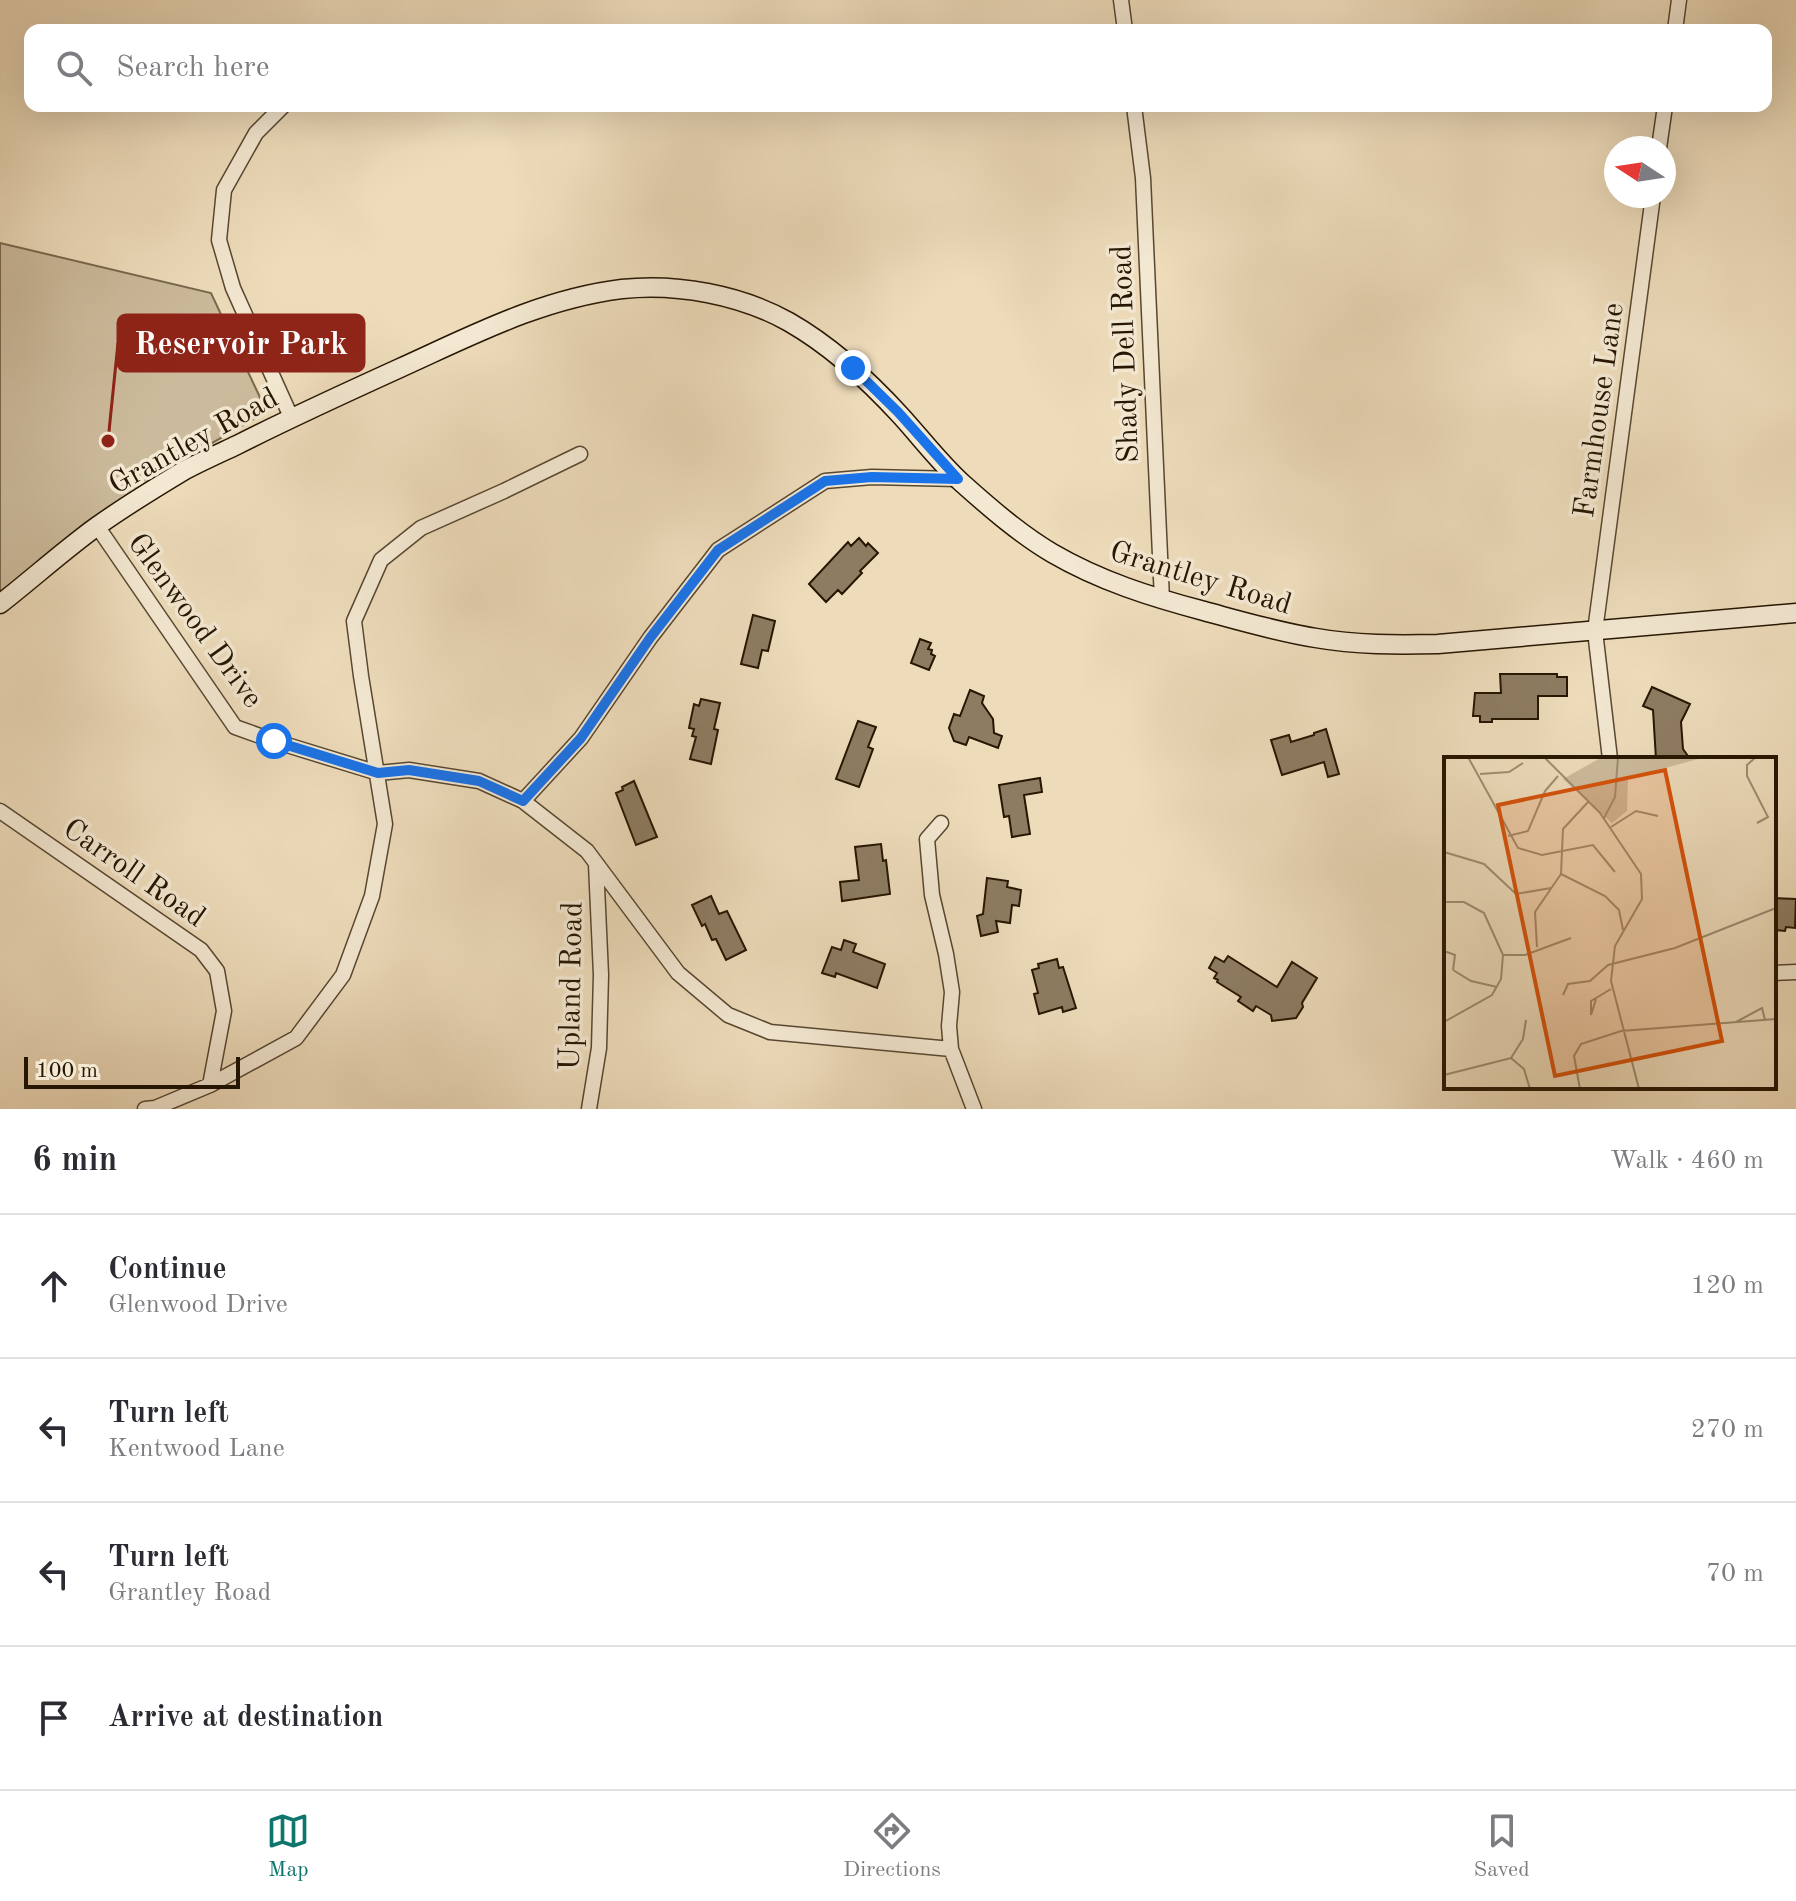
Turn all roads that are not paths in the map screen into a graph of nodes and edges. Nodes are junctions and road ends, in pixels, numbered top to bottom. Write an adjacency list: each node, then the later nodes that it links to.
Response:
1 (1121, 0): 3 (street)
2 (1679, 0): 4 (street)
3 (1124, 24)
4 (1676, 24)
5 (277, 112): 10 (street)
6 (1135, 112): 14 (street, Shady Dell Road)
7 (1664, 112): 8 (street)
8 (1661, 136)
9 (1651, 208): 17 (street, Farmhouse Lane)
10 (291, 417): 12 (street, Grantley Road); 13 (street, Grantley Road)
11 (580, 454): 19 (street)
12 (958, 479): 14 (street, Grantley Road); 20 (street)
13 (97, 526): 15 (street, Grantley Road); 19 (street, Glenwood Drive)
14 (1162, 600): 17 (street, Grantley Road)
15 (0, 604)
16 (1796, 613): 17 (street, Grantley Road)
17 (1595, 631): 18 (street, Farmhouse Lane)
18 (1610, 757)
19 (378, 773): 20 (street, Glenwood Drive); 27 (street)
20 (523, 801): 23 (street, Glenwood Drive)
21 (0, 811): 27 (street, Carroll Road)
22 (941, 823): 26 (street)
23 (596, 864): 26 (street, Glenwood Drive); 29 (street, Upland Road)
24 (1796, 972): 25 (street)
25 (1776, 973)
26 (951, 1049): 30 (street)
27 (210, 1085): 28 (street)
28 (145, 1109)
29 (589, 1109)
30 (974, 1109)

